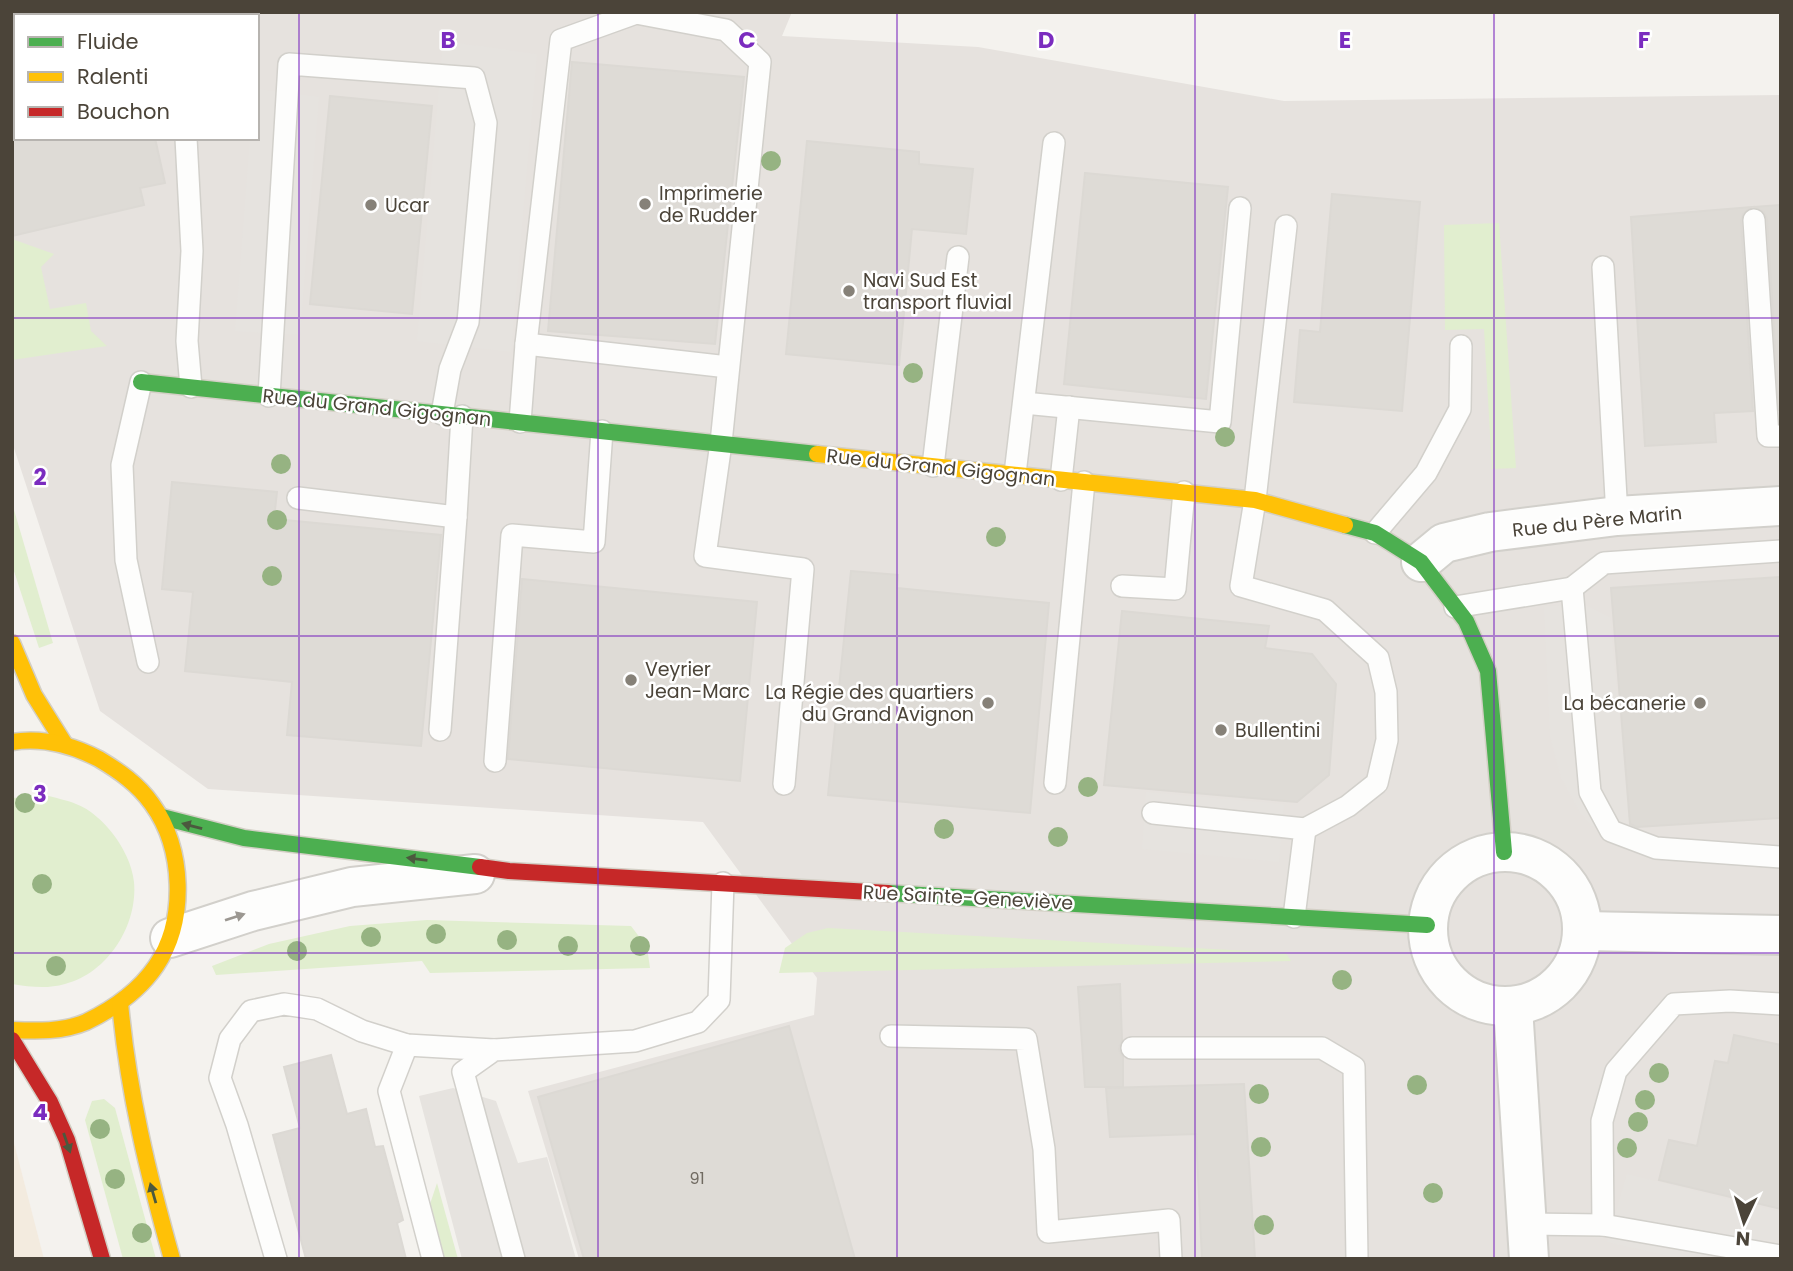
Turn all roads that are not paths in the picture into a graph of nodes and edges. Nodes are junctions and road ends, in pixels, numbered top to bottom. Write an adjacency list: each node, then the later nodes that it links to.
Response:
1 (186, 140): 12 (lane)
2 (1055, 143): 14 (lane)
3 (1240, 208): 15 (lane)
4 (1754, 220): 19 (lane)
5 (1286, 226): 27 (lane)
6 (958, 257): 21 (lane)
7 (1604, 267): 29 (lane)
8 (526, 344): 10 (lane); 10 (lane); 17 (lane)
9 (1461, 345): 31 (lane)
10 (728, 368): 20 (lane)
11 (141, 382): 12 (street, Rue du Grand Gigognan); 38 (lane)
12 (191, 387): 13 (street, Rue du Grand Gigognan)
13 (269, 396): 16 (street, Rue du Grand Gigognan); 16 (lane)
14 (1024, 402): 15 (lane); 22 (lane)
15 (1069, 407): 23 (lane)
16 (452, 415): 17 (street, Rue du Grand Gigognan); 30 (lane)
17 (520, 422): 18 (street, Rue du Grand Gigognan)
18 (602, 431): 20 (street, Rue du Grand Gigognan); 42 (lane)
19 (1781, 436)
20 (720, 443): 21 (street, Rue du Grand Gigognan); 44 (lane)
21 (933, 466): 22 (street, Rue du Grand Gigognan)
22 (1015, 474): 23 (street, Rue du Grand Gigognan)
23 (1061, 480): 24 (street, Rue du Grand Gigognan)
24 (1084, 482): 25 (street, Rue du Grand Gigognan); 43 (lane)
25 (1184, 492): 27 (street, Rue du Grand Gigognan); 34 (lane)
26 (298, 498): 30 (lane)
27 (1255, 500): 31 (street, Rue du Grand Gigognan); 47 (lane)
28 (1781, 506): 29 (street, Rue du Père Marin)
29 (1617, 516): 33 (street, Rue du Père Marin)
30 (456, 517): 39 (lane)
31 (1376, 533): 33 (street, Rue du Grand Gigognan)
32 (1781, 551): 35 (lane)
33 (1421, 562): 36 (street, Rue du Grand Gigognan)
34 (1122, 586)
35 (1572, 588): 36 (lane); 49 (lane)
36 (1455, 607): 48 (street, Rue du Grand Gigognan)
37 (12, 643): 41 (street)
38 (148, 662)
39 (440, 730)
40 (12, 742): 41 (street)
41 (64, 743): 46 (street)
42 (495, 761)
43 (1055, 783)
44 (784, 784)
45 (1153, 813): 47 (lane)
46 (162, 817): 50 (street, Rue Sainte-Geneviève, one-way to 46); 56 (street)
47 (1305, 829): 52 (lane)
48 (1504, 852): 53 (street); 54 (street)
49 (1781, 857)
50 (509, 870): 51 (street, Rue Sainte-Geneviève); 56 (street, one-way to 50)
51 (723, 883): 52 (street, Rue Sainte-Geneviève); 65 (lane)
52 (1294, 917): 53 (street, Rue Sainte-Geneviève)
53 (1427, 925): 59 (street)
54 (1583, 931): 55 (street); 59 (street)
55 (1781, 934)
56 (170, 938): 57 (street)
57 (120, 1003): 60 (street); 70 (street, one-way to 57)
58 (1781, 1004): 66 (lane)
59 (1513, 1007): 67 (street)
60 (12, 1030)
61 (891, 1036): 74 (lane)
62 (12, 1040): 69 (street, one-way to 69)
63 (407, 1045): 65 (lane); 71 (lane); 72 (lane)
64 (1132, 1048): 75 (lane)
65 (494, 1050): 73 (lane)
66 (1603, 1225): 67 (lane); 68 (lane)
67 (1528, 1241)
68 (1781, 1256)
69 (102, 1259)
70 (172, 1259)
71 (276, 1259)
72 (433, 1259)
73 (514, 1259)
74 (1171, 1259)
75 (1357, 1259)

